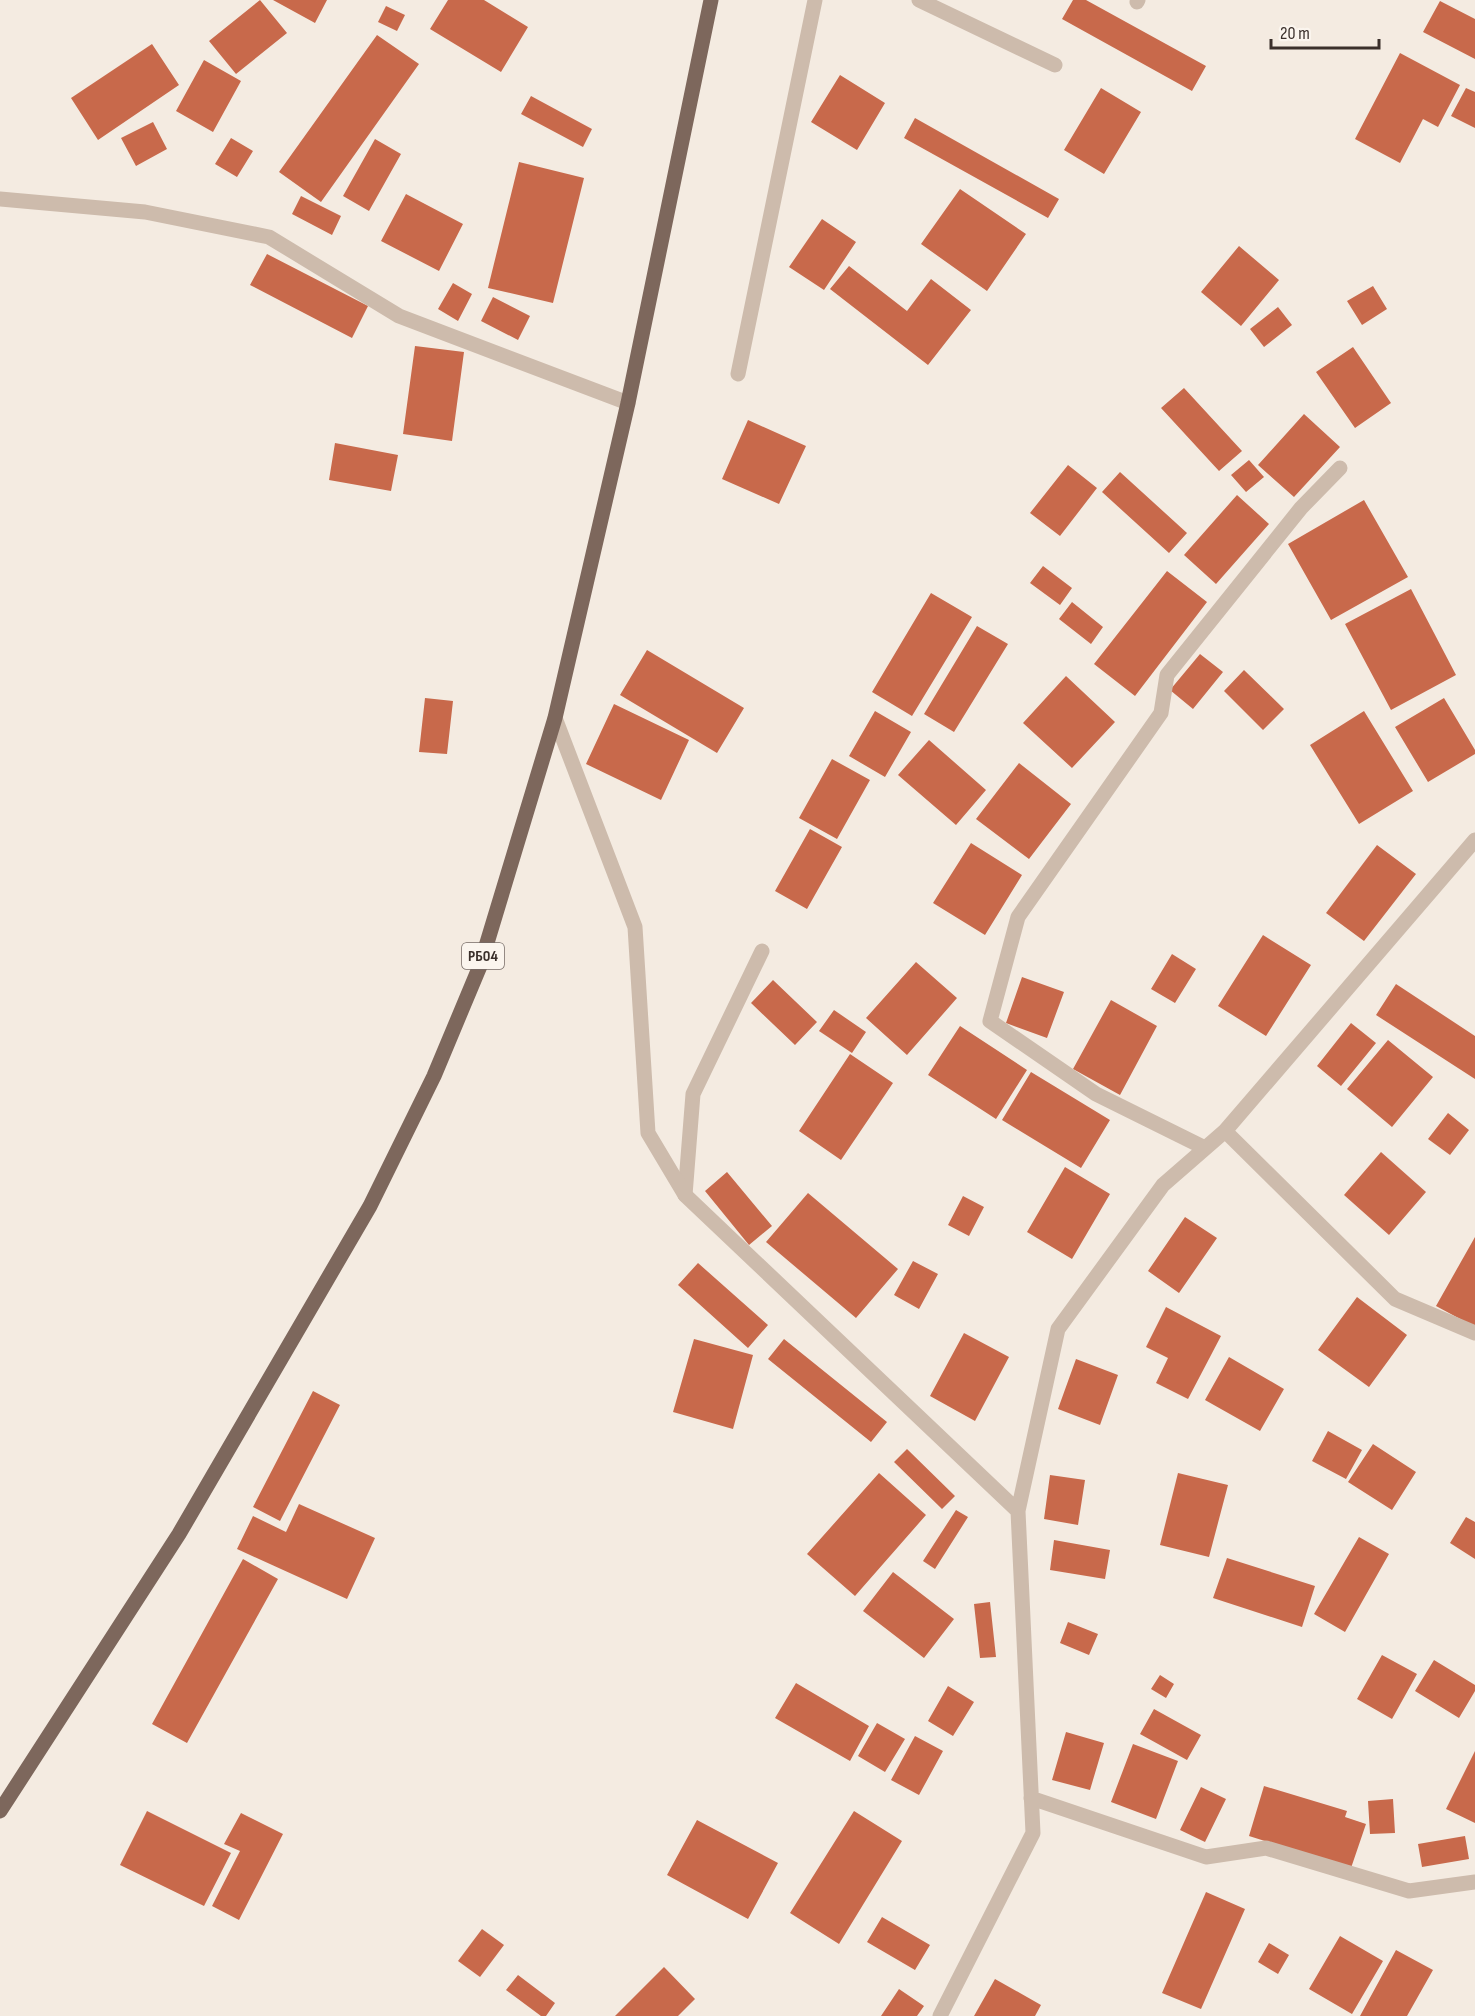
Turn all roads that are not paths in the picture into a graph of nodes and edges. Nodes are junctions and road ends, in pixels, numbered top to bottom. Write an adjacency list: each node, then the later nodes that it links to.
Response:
1 (711, 0): 7 (main road, РБ04)
2 (815, 0): 6 (street)
3 (919, 0): 4 (street)
4 (1055, 65)
5 (0, 199): 7 (street)
6 (738, 374)
7 (628, 403): 9 (main road, РБ04)
8 (1340, 468): 13 (street)
9 (555, 718): 14 (street); 18 (main road, РБ04)
10 (1475, 840): 12 (street)
11 (762, 951): 14 (street)
12 (1225, 1131): 13 (street); 15 (street)
13 (1205, 1148): 16 (street)
14 (685, 1196): 16 (street)
15 (1475, 1333)
16 (1018, 1511): 17 (street)
17 (1031, 1798): 19 (street); 20 (street)
18 (0, 1811)
19 (1475, 1882)
20 (940, 2016)

